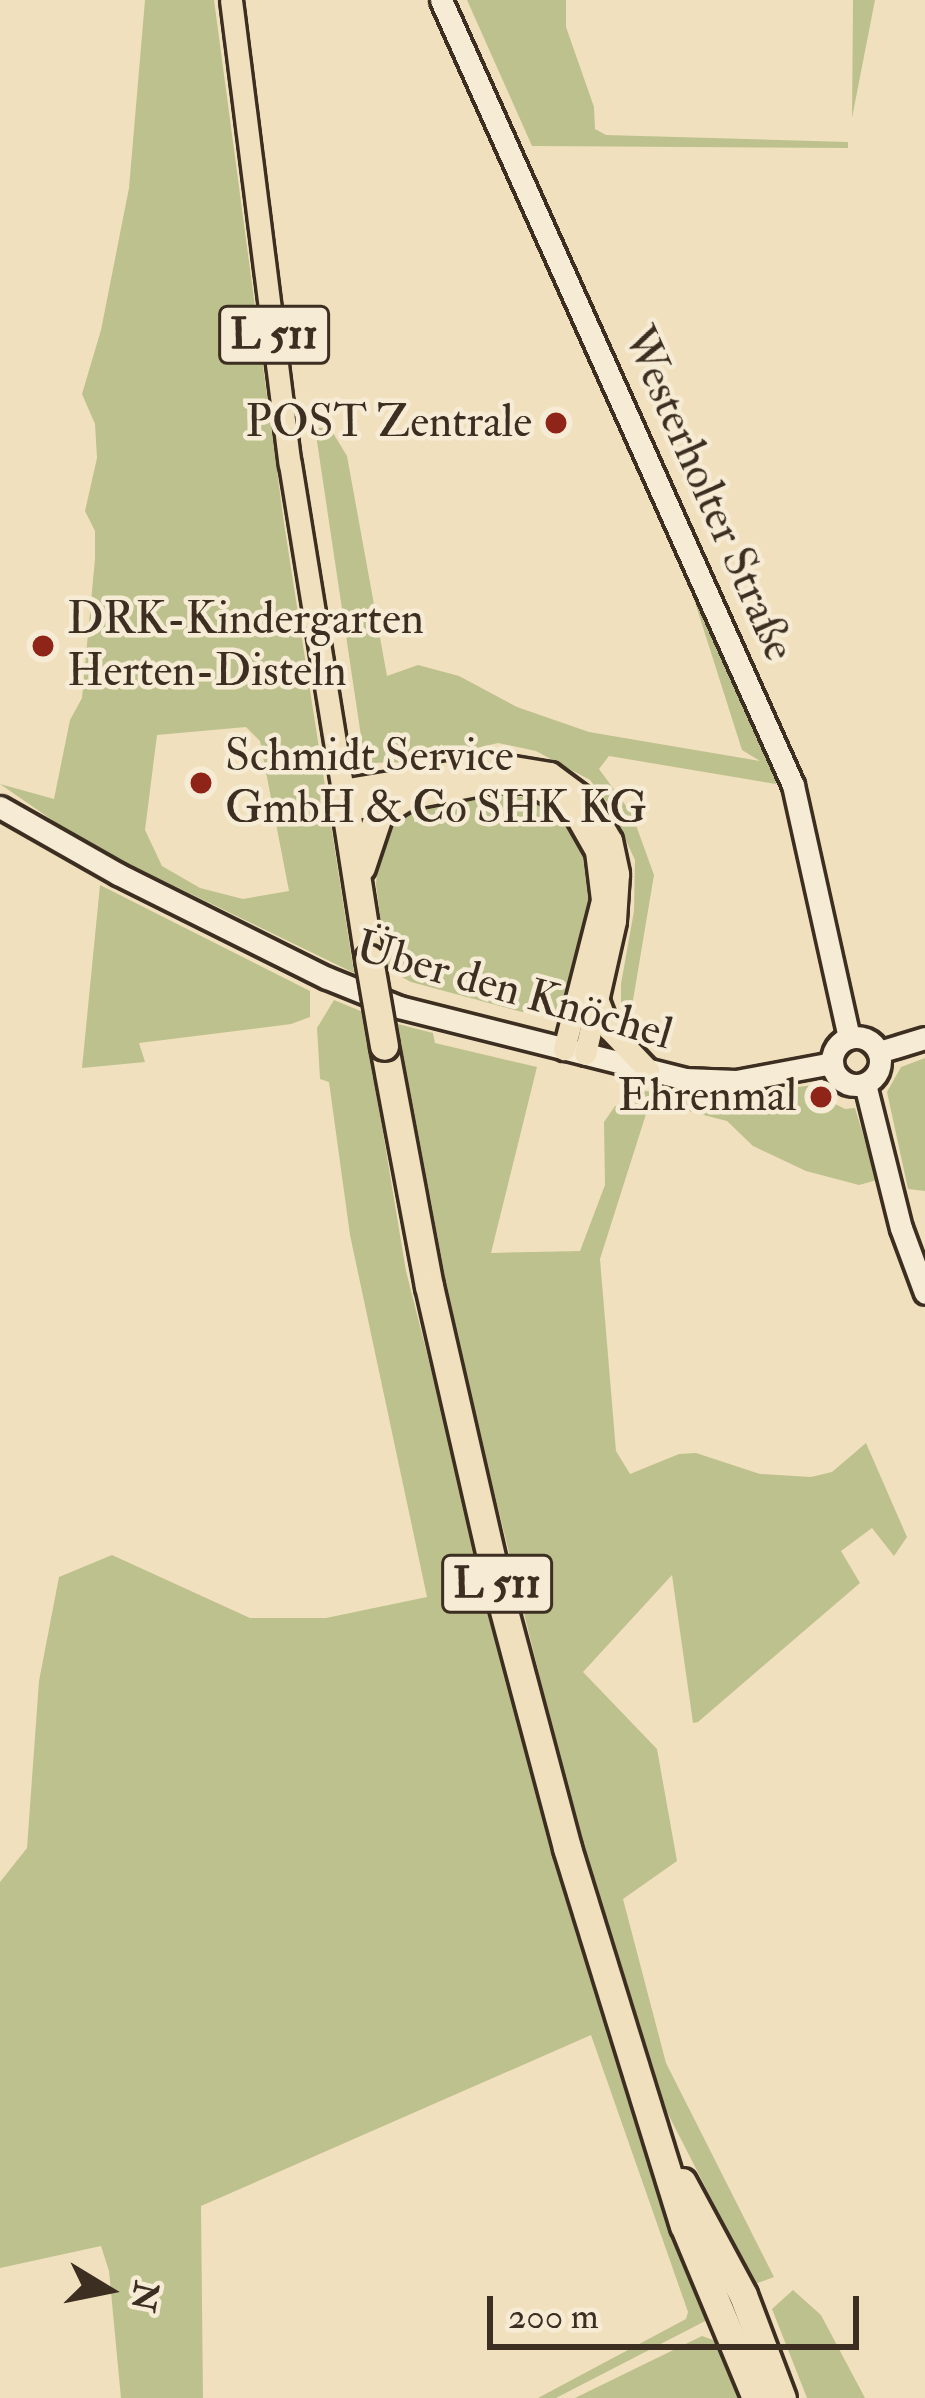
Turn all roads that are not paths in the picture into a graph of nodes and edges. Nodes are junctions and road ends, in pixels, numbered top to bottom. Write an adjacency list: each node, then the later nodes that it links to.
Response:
1 (230, 0): 4 (main road, L 511)
2 (440, 0): 8 (street, Westerholter Straße)
3 (405, 796): 4 (main road); 6 (highway, L 511); 10 (main road)
4 (344, 800): 6 (highway, L 511); 7 (main road)
5 (0, 807): 10 (street, Über den Knöchel)
6 (360, 901): 16 (highway, L 511, bridge)
7 (598, 1000): 10 (main road); 13 (main road)
8 (849, 1038): 11 (street); 12 (street)
9 (925, 1038): 11 (street)
10 (575, 1052): 13 (street, Über den Knöchel)
11 (879, 1052): 14 (street)
12 (832, 1063): 13 (street, Über den Knöchel); 14 (street)
13 (648, 1070)
14 (865, 1084): 15 (street)
15 (925, 1293)
16 (651, 2112): 17 (highway, L 511); 18 (highway, L 511)
17 (756, 2398)
18 (782, 2398)

